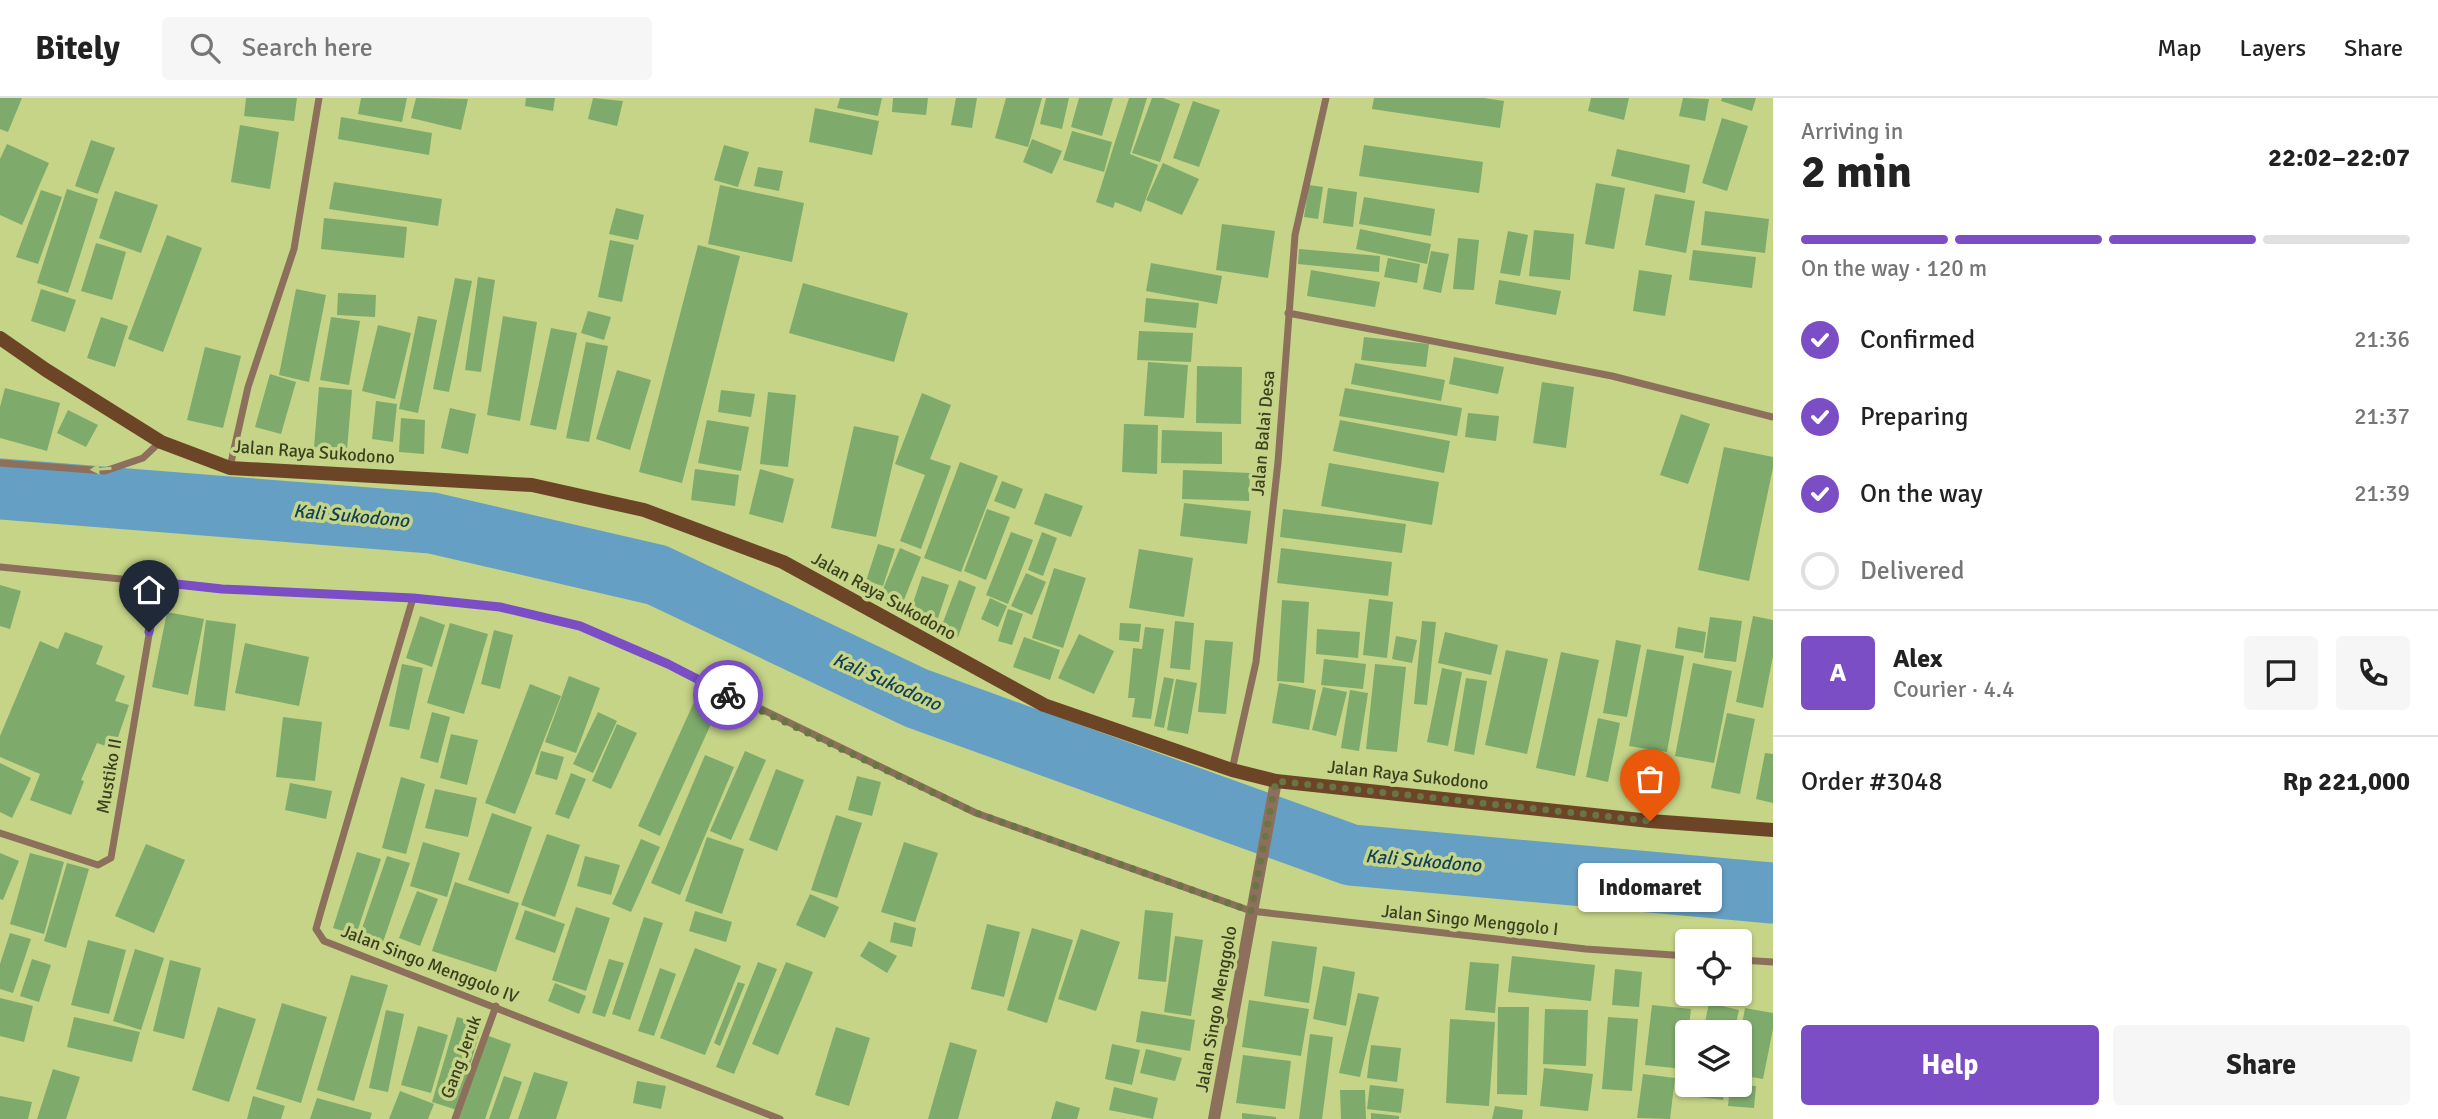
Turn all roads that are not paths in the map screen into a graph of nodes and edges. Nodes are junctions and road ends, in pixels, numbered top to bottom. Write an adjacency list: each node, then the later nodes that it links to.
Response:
1 (319, 98): 8 (street)
2 (1326, 98): 3 (street, Jalan Balai Desa)
3 (1288, 313): 5 (street); 12 (street, Jalan Balai Desa)
4 (0, 338): 6 (main road, Jalan Raya Sukodono)
5 (1773, 417)
6 (161, 442): 7 (street, one-way to 7); 8 (main road, Jalan Raya Sukodono)
7 (0, 463)
8 (230, 468): 12 (main road, Jalan Raya Sukodono)
9 (0, 568): 10 (street, Jalan Singo Menggolo I)
10 (158, 582): 11 (street, Jalan Singo Menggolo I); 15 (street, Mustiko II)
11 (413, 598): 16 (street, Jalan Singo Menggolo I); 20 (street, Jalan Singo Menggolo IV)
12 (1232, 771): 13 (main road, Jalan Raya Sukodono)
13 (1274, 788): 14 (main road, Jalan Raya Sukodono); 16 (street, Jalan Singo Menggolo)
14 (1773, 830)
15 (0, 833)
16 (1251, 911): 17 (street, Jalan Singo Menggolo I); 23 (street, Jalan Singo Menggolo)
17 (1675, 955)
18 (1752, 961): 19 (street)
19 (1773, 962)
20 (496, 1006): 21 (street, Gang Jeruk); 22 (street, Jalan Singo Menggolo IV)
21 (455, 1119)
22 (780, 1119)
23 (1214, 1119)

